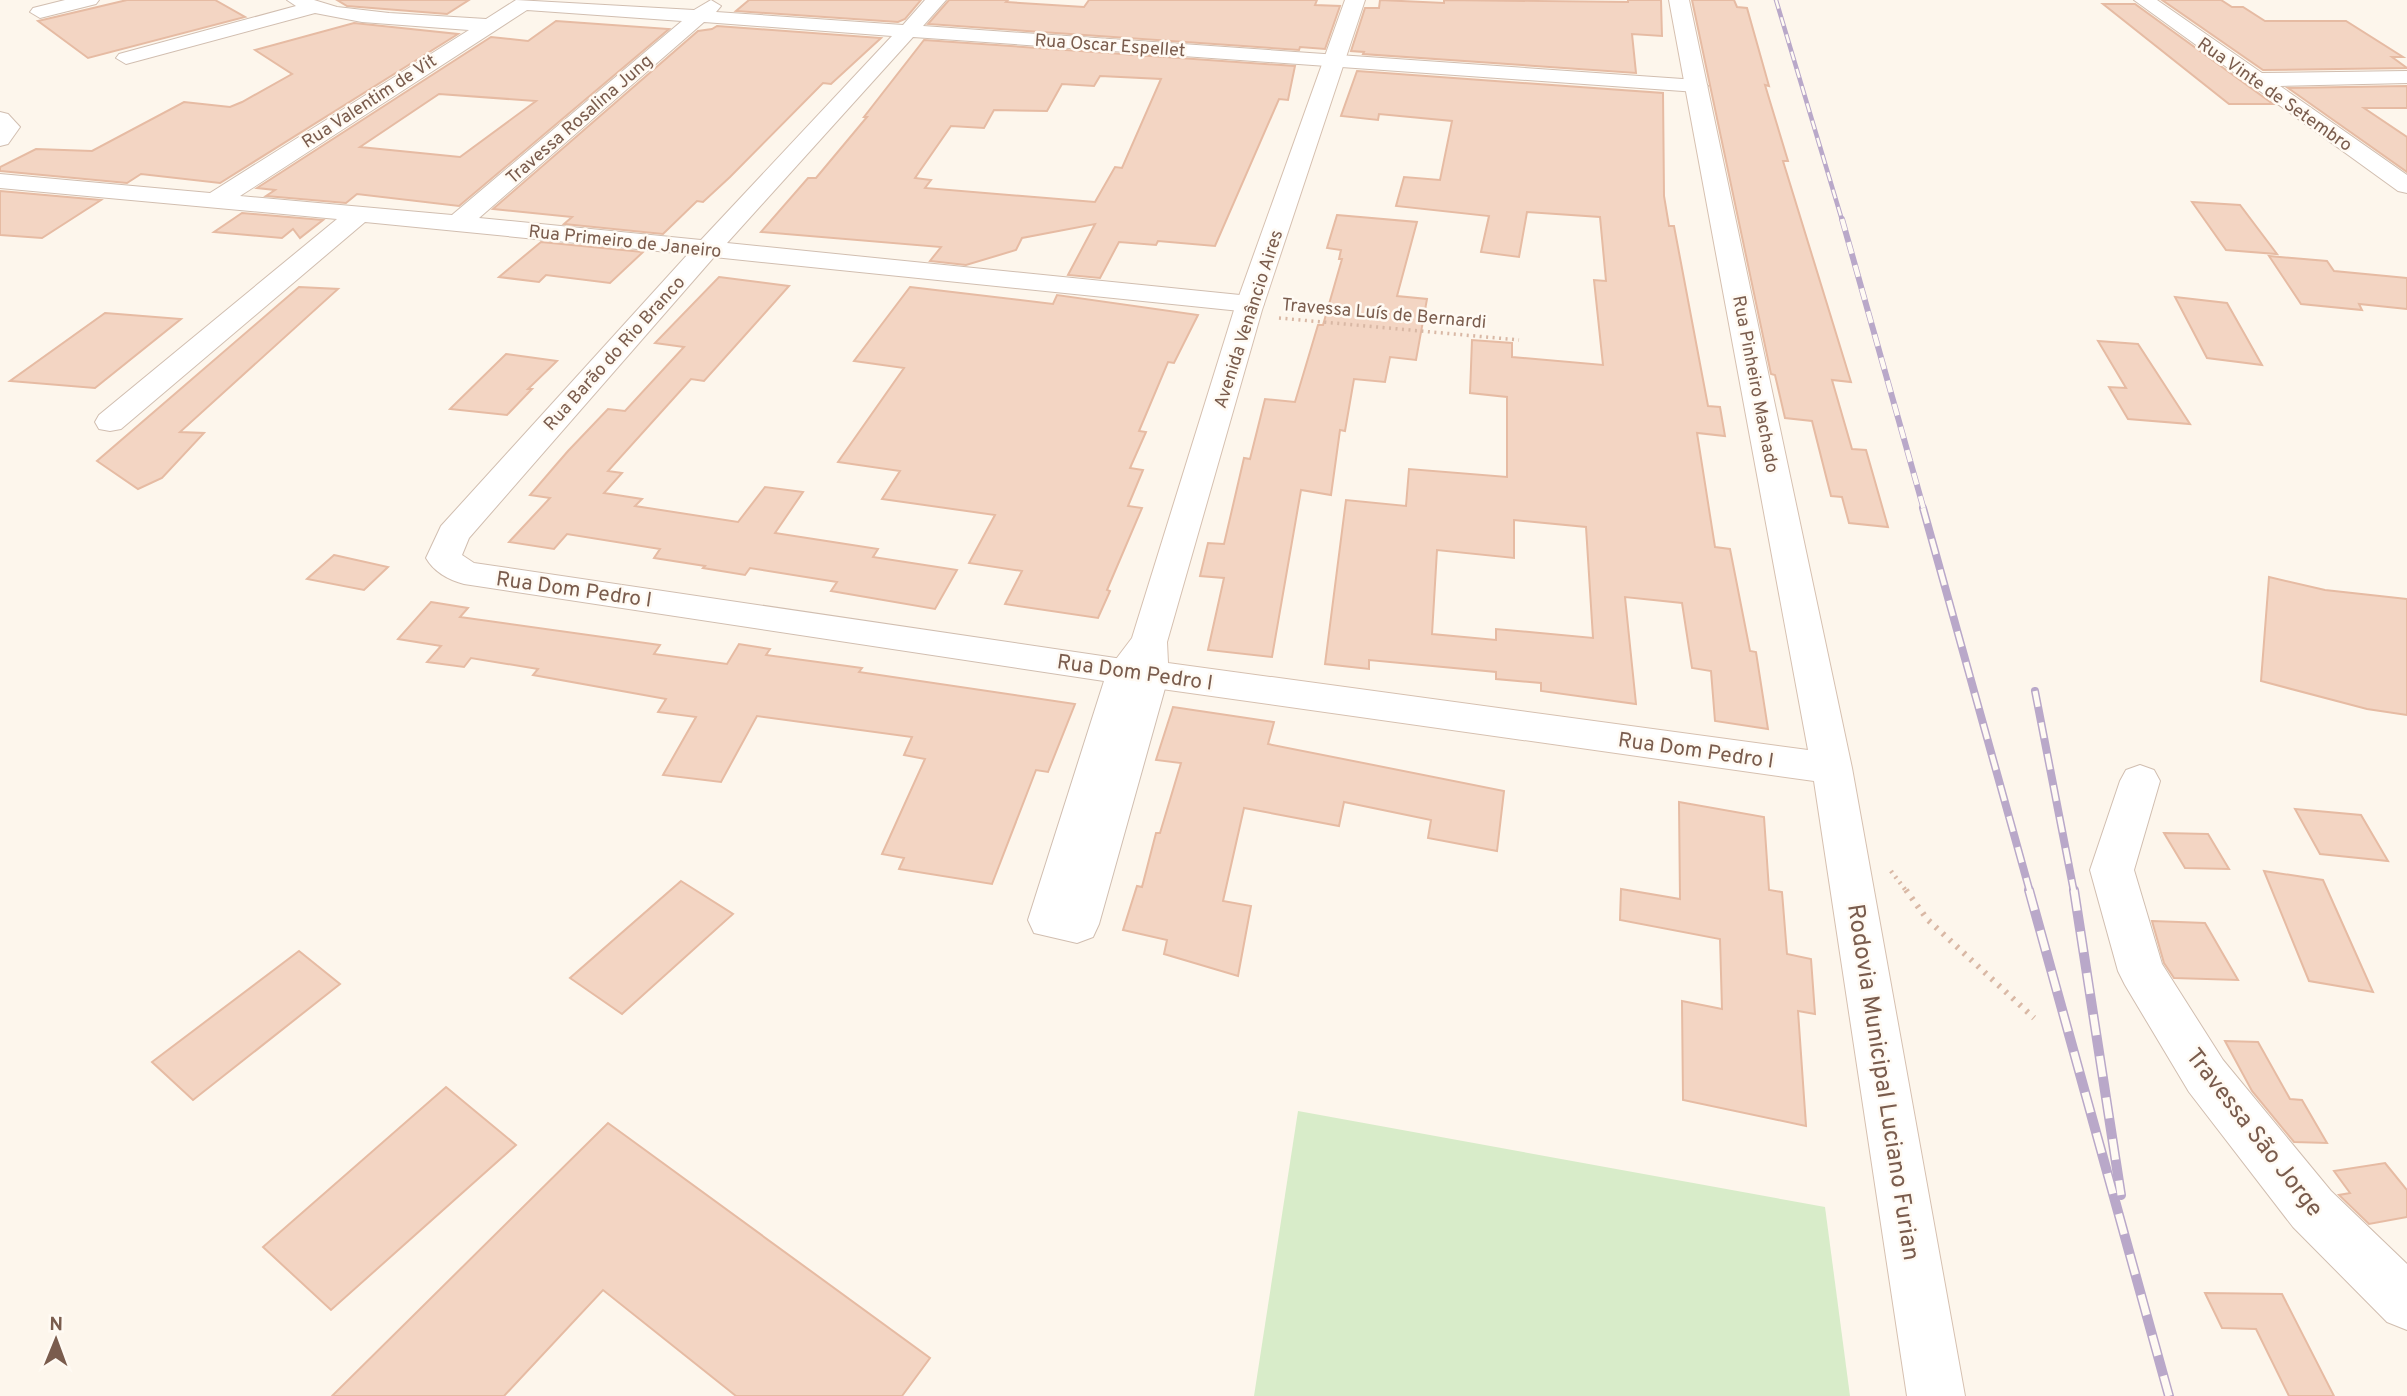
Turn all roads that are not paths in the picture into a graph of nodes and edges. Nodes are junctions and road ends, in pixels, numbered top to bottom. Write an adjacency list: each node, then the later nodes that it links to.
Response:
1 (89, 0): 9 (street)
2 (718, 0): 10 (street, Travessa Rosalina Jung)
3 (936, 0): 12 (street, Rua Barão do Rio Branco)
4 (1355, 0): 14 (street, Avenida Venâncio Aires)
5 (1679, 0): 17 (street, Rua Pinheiro Machado)
6 (2144, 0): 16 (street, Rua Vinte de Setembro)
7 (304, 4): 11 (street); 13 (street)
8 (523, 4): 10 (street, Rua Oscar Espellet); 11 (street, Rua Valentim de Vit)
9 (40, 12)
10 (701, 15): 12 (street, Rua Oscar Espellet); 24 (street, Travessa Rosalina Jung)
11 (488, 24): 22 (street, Rua Valentim de Vit)
12 (907, 30): 14 (street, Rua Oscar Espellet); 25 (street, Rua Barão do Rio Branco)
13 (126, 58)
14 (1336, 62): 17 (street, Rua Oscar Espellet); 26 (street, Avenida Venâncio Aires)
15 (2407, 77): 16 (street)
16 (2255, 80): 21 (street, Rua Vinte de Setembro)
17 (1697, 86): 30 (street, Rua Pinheiro Machado)
18 (0, 119): 19 (street)
19 (0, 139)
20 (0, 181): 22 (street, Rua Primeiro de Janeiro)
21 (2407, 187)
22 (216, 200): 23 (street, Rua Primeiro de Janeiro)
23 (359, 214): 24 (street, Rua Primeiro de Janeiro); 27 (street)
24 (458, 223): 25 (street, Rua Primeiro de Janeiro)
25 (706, 250): 26 (street, Rua Primeiro de Janeiro); 28 (street, Rua Barão do Rio Branco)
26 (1248, 309): 29 (street, Avenida Venâncio Aires)
27 (110, 422)
28 (443, 558): 29 (street, Rua Dom Pedro I)
29 (1141, 662): 30 (street, Rua Dom Pedro I); 31 (street, Avenida Venâncio Aires)
30 (1832, 768): 34 (street, Rodovia Municipal Luciano Furian)
31 (1108, 772)
32 (2140, 781): 33 (street, Travessa São Jorge)
33 (2407, 1302)
34 (1936, 1396)

